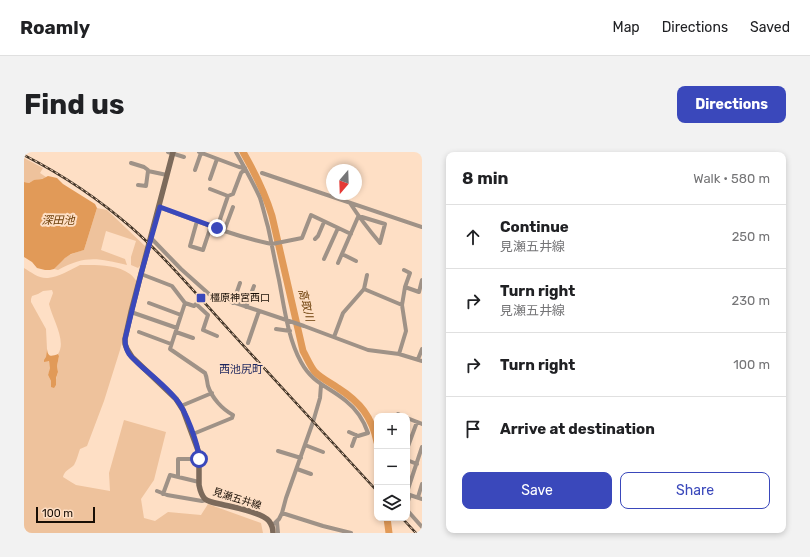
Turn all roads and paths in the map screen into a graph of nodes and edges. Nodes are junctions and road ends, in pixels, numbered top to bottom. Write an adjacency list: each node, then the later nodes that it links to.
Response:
1 (200, 152): 5 (street); 8 (street)
2 (236, 152): 7 (street)
3 (171, 153): 4 (street); 11 (main road, 見瀬五井線)
4 (184, 157)
5 (217, 159): 7 (street); 12 (street)
6 (131, 164): 9 (street)
7 (245, 169): 15 (street); 30 (street)
8 (195, 170)
9 (148, 171): 11 (street); 13 (street)
10 (262, 173): 16 (street)
11 (167, 175): 17 (main road, 見瀬五井線)
12 (210, 179)
13 (138, 184)
14 (210, 189): 15 (street)
15 (228, 196): 24 (street)
16 (349, 203): 19 (street); 23 (street)
17 (160, 207): 20 (street); 28 (main road, 見瀬五井線)
18 (233, 207): 26 (street)
19 (358, 217): 19 (street); 27 (street)
20 (197, 221): 22 (street); 22 (street)
21 (324, 222): 25 (street); 29 (street); 30 (street)
22 (211, 226): 24 (street)
23 (422, 227)
24 (217, 228): 26 (street)
25 (338, 228): 27 (street); 32 (street)
26 (224, 231): 30 (street)
27 (351, 234): 31 (street)
28 (151, 238): 36 (main road, 見瀬五井線); 45 (street)
29 (315, 239)
30 (272, 244): 51 (street)
31 (342, 254): 33 (street); 34 (street)
32 (324, 259)
33 (356, 260)
34 (338, 263)
35 (404, 270): 41 (street)
36 (141, 274): 44 (street); 49 (main road, 見瀬五井線)
37 (367, 275): 42 (street)
38 (422, 280): 41 (street)
39 (240, 283): 45 (street)
40 (254, 286): 47 (street)
41 (405, 287): 46 (street)
42 (364, 289): 46 (street); 57 (street)
43 (149, 303): 50 (street)
44 (185, 303): 50 (street); 56 (street)
45 (233, 303): 47 (street)
46 (402, 305): 62 (street)
47 (246, 307): 48 (street)
48 (258, 311): 51 (street); 59 (street)
49 (131, 312): 53 (street); 66 (main road, 見瀬五井線)
50 (181, 315): 53 (street)
51 (289, 322): 54 (street); 57 (street)
52 (276, 328): 54 (street)
53 (176, 330): 58 (street); 60 (street)
54 (290, 331): 64 (street)
55 (139, 332): 60 (street)
56 (217, 336)
57 (334, 337): 62 (street)
58 (193, 338)
59 (248, 343)
60 (171, 344): 65 (street)
61 (422, 349): 63 (street)
62 (399, 354): 63 (street)
63 (420, 360)
64 (321, 385): 72 (street); 74 (street)
65 (212, 394): 66 (street); 71 (street)
66 (181, 406): 71 (main road, 見瀬五井線)
67 (410, 419): 68 (street)
68 (417, 422): 69 (street); 73 (street)
69 (422, 424)
70 (349, 432): 72 (street)
71 (193, 434): 80 (main road, 見瀬五井線)
72 (356, 435): 75 (street)
73 (410, 441)
74 (305, 445): 78 (street); 79 (street)
75 (352, 446)
76 (422, 447): 82 (street)
77 (278, 451): 79 (street)
78 (323, 452)
79 (301, 458): 83 (street)
80 (199, 459): 85 (street); 86 (main road, 見瀬五井線)
81 (410, 461): 82 (street)
82 (417, 464): 88 (street)
83 (297, 469): 84 (street); 94 (street)
84 (311, 474)
85 (178, 477): 86 (street); 90 (street)
86 (199, 482): 93 (main road, 見瀬五井線)
87 (422, 484): 92 (street)
88 (410, 487)
89 (157, 491): 90 (street)
90 (163, 494): 93 (street)
91 (410, 495): 92 (street)
92 (420, 498)
93 (206, 500): 96 (main road, 見瀬五井線)
94 (282, 513): 96 (street); 98 (street)
95 (410, 513): 97 (street)
96 (274, 523): 99 (main road); 100 (street)
97 (422, 527)
98 (336, 531): 101 (street)
99 (273, 533)
100 (278, 533)
101 (351, 533)

